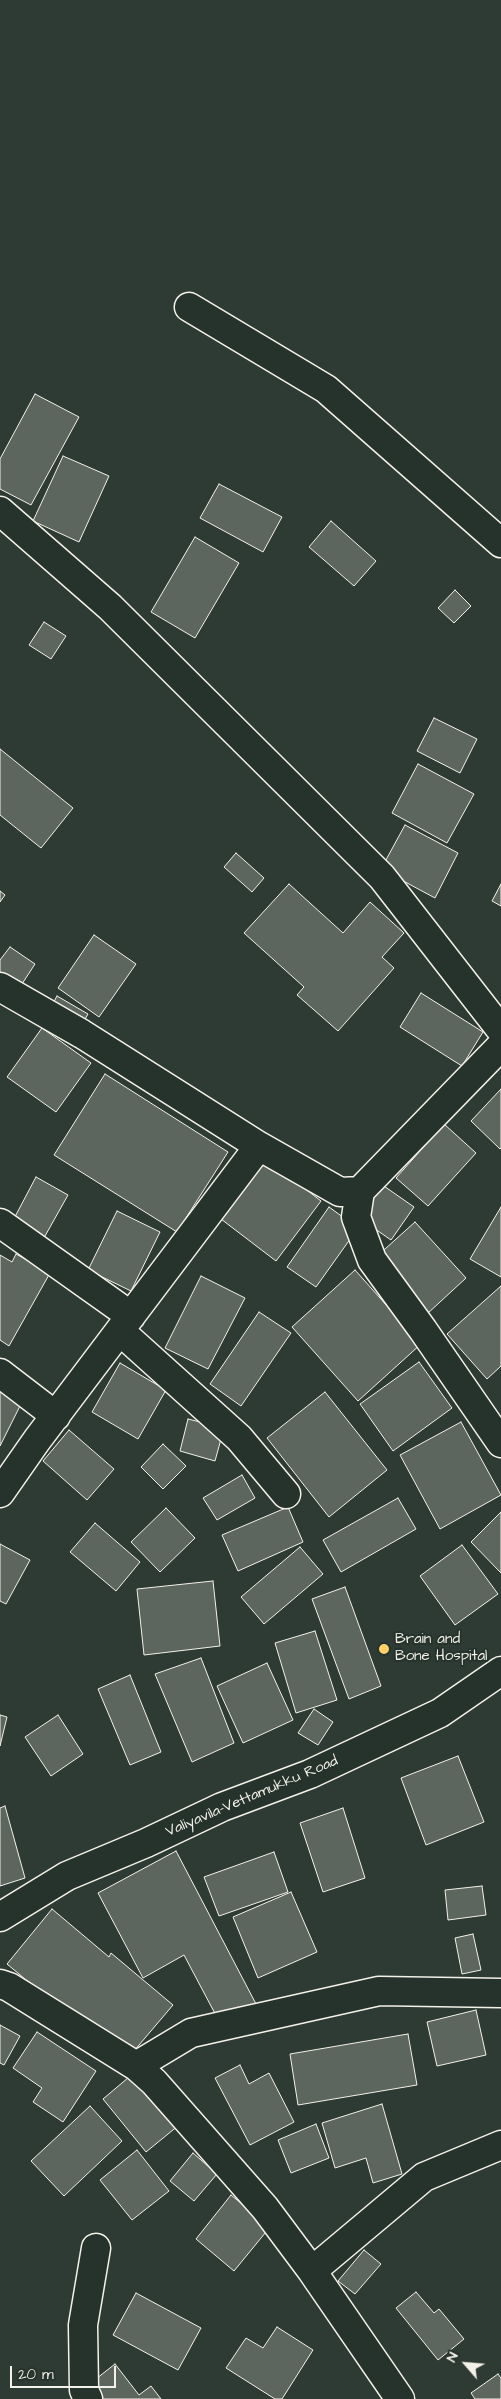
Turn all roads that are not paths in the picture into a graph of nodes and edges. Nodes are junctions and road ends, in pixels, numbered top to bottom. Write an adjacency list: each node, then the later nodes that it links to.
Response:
1 (189, 307): 3 (street)
2 (0, 511): 5 (street)
3 (501, 543)
4 (0, 986): 7 (street)
5 (501, 1030)
6 (501, 1046): 8 (street)
7 (259, 1146): 8 (street); 10 (street)
8 (360, 1191): 13 (street)
9 (0, 1224): 10 (street)
10 (126, 1323): 12 (street); 15 (street)
11 (0, 1373): 12 (street)
12 (56, 1416): 14 (street)
13 (501, 1443)
14 (0, 1493)
15 (286, 1494)
16 (501, 1671): 17 (street, Valiyavila-Vettamukku Road)
17 (0, 1918)
18 (0, 1984): 20 (street)
19 (501, 1993): 20 (street)
20 (136, 2066): 23 (street)
21 (501, 2145): 23 (street)
22 (96, 2248): 24 (street)
23 (312, 2271): 25 (street)
24 (88, 2399)
25 (400, 2399)

